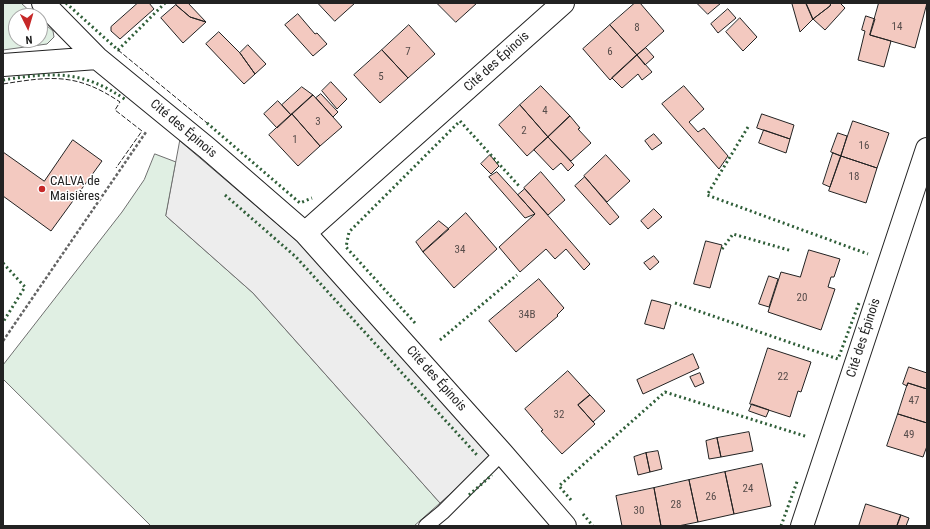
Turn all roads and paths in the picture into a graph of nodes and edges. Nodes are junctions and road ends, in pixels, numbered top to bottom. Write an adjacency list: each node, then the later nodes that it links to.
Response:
1 (43, 3): 3 (street, Cité des Épinois)
2 (563, 3): 7 (street, Cité des Épinois)
3 (97, 58): 4 (street); 5 (street, Cité des Épinois)
4 (3, 65)
5 (161, 110): 7 (street, Cité des Épinois); 8 (path)
6 (927, 149): 12 (street, Cité des Épinois)
7 (305, 233): 9 (street, Cité des Épinois)
8 (3, 340)
9 (502, 453): 10 (lane); 11 (street, Cité des Épinois)
10 (426, 526)
11 (566, 526)
12 (802, 526)

